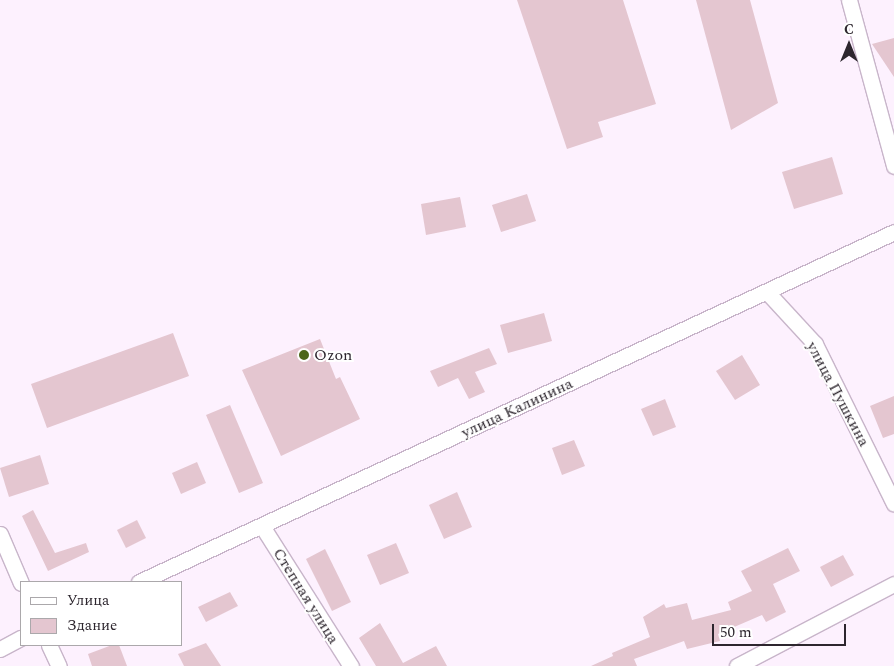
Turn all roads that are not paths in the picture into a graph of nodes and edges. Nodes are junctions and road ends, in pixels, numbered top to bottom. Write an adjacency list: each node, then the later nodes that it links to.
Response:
1 (849, 0): 2 (street)
2 (894, 166)
3 (894, 232): 4 (street, улица Калинина)
4 (768, 293): 5 (street, улица Пушкина); 6 (street, улица Калинина)
5 (894, 504)
6 (262, 526): 9 (street, улица Калинина); 15 (street, Степная улица)
7 (0, 534): 8 (street)
8 (20, 581)
9 (141, 581)
10 (894, 584): 16 (street)
11 (20, 639): 13 (street)
12 (49, 646): 14 (street)
13 (0, 649)
14 (59, 666)
15 (351, 666)
16 (737, 666)

